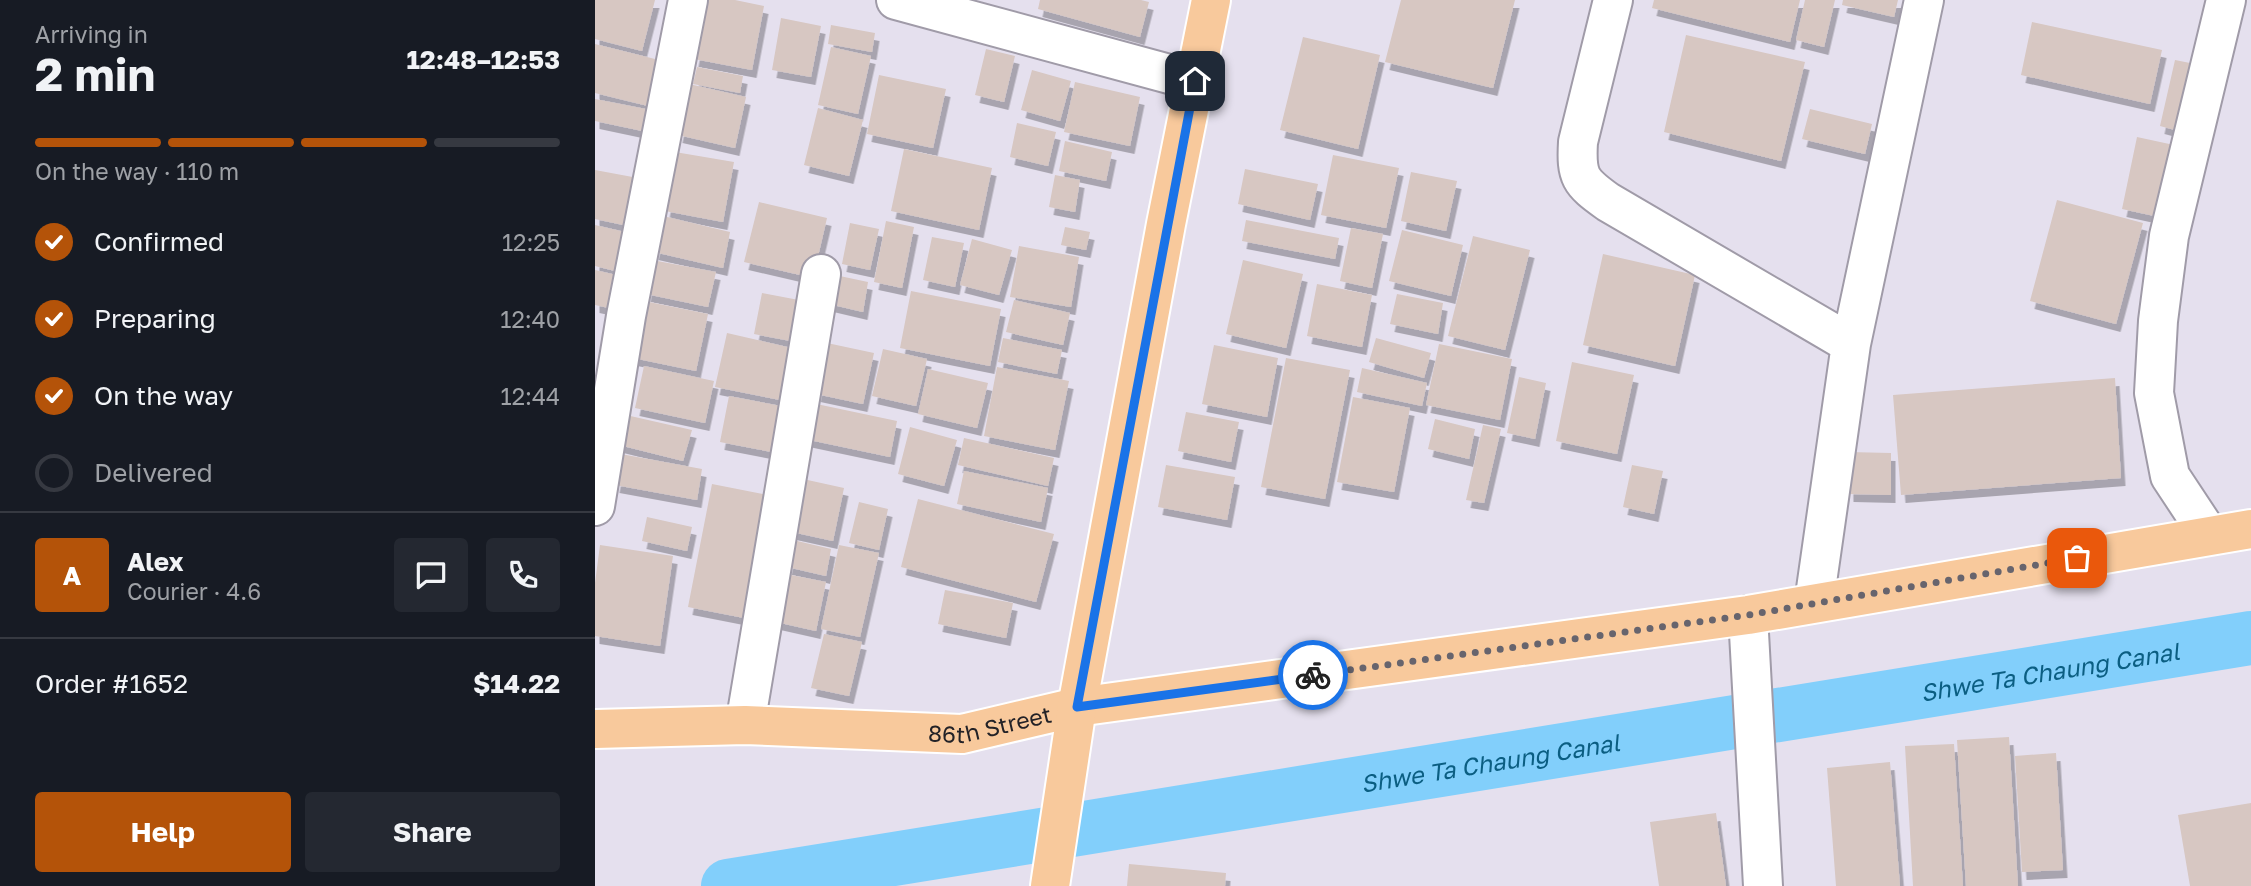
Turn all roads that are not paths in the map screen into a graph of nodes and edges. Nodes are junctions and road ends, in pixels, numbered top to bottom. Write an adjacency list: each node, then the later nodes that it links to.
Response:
1 (688, 0): 10 (street)
2 (896, 0): 7 (street)
3 (1211, 0): 7 (main road)
4 (1613, 0): 9 (street)
5 (1924, 0): 9 (street)
6 (2226, 0): 12 (street)
7 (1195, 81): 15 (main road)
8 (821, 274): 16 (street)
9 (1851, 344): 13 (street)
10 (595, 506)
11 (2251, 529): 12 (main road, 86th Street)
12 (2209, 535): 13 (main road, 86th Street)
13 (1814, 603): 14 (main road, 86th Street)
14 (1748, 615): 15 (main road, 86th Street); 19 (street)
15 (1077, 707): 16 (main road, 86th Street); 18 (main road)
16 (745, 725): 17 (main road, 86th Street)
17 (595, 729)
18 (1053, 870)
19 (1763, 886)

